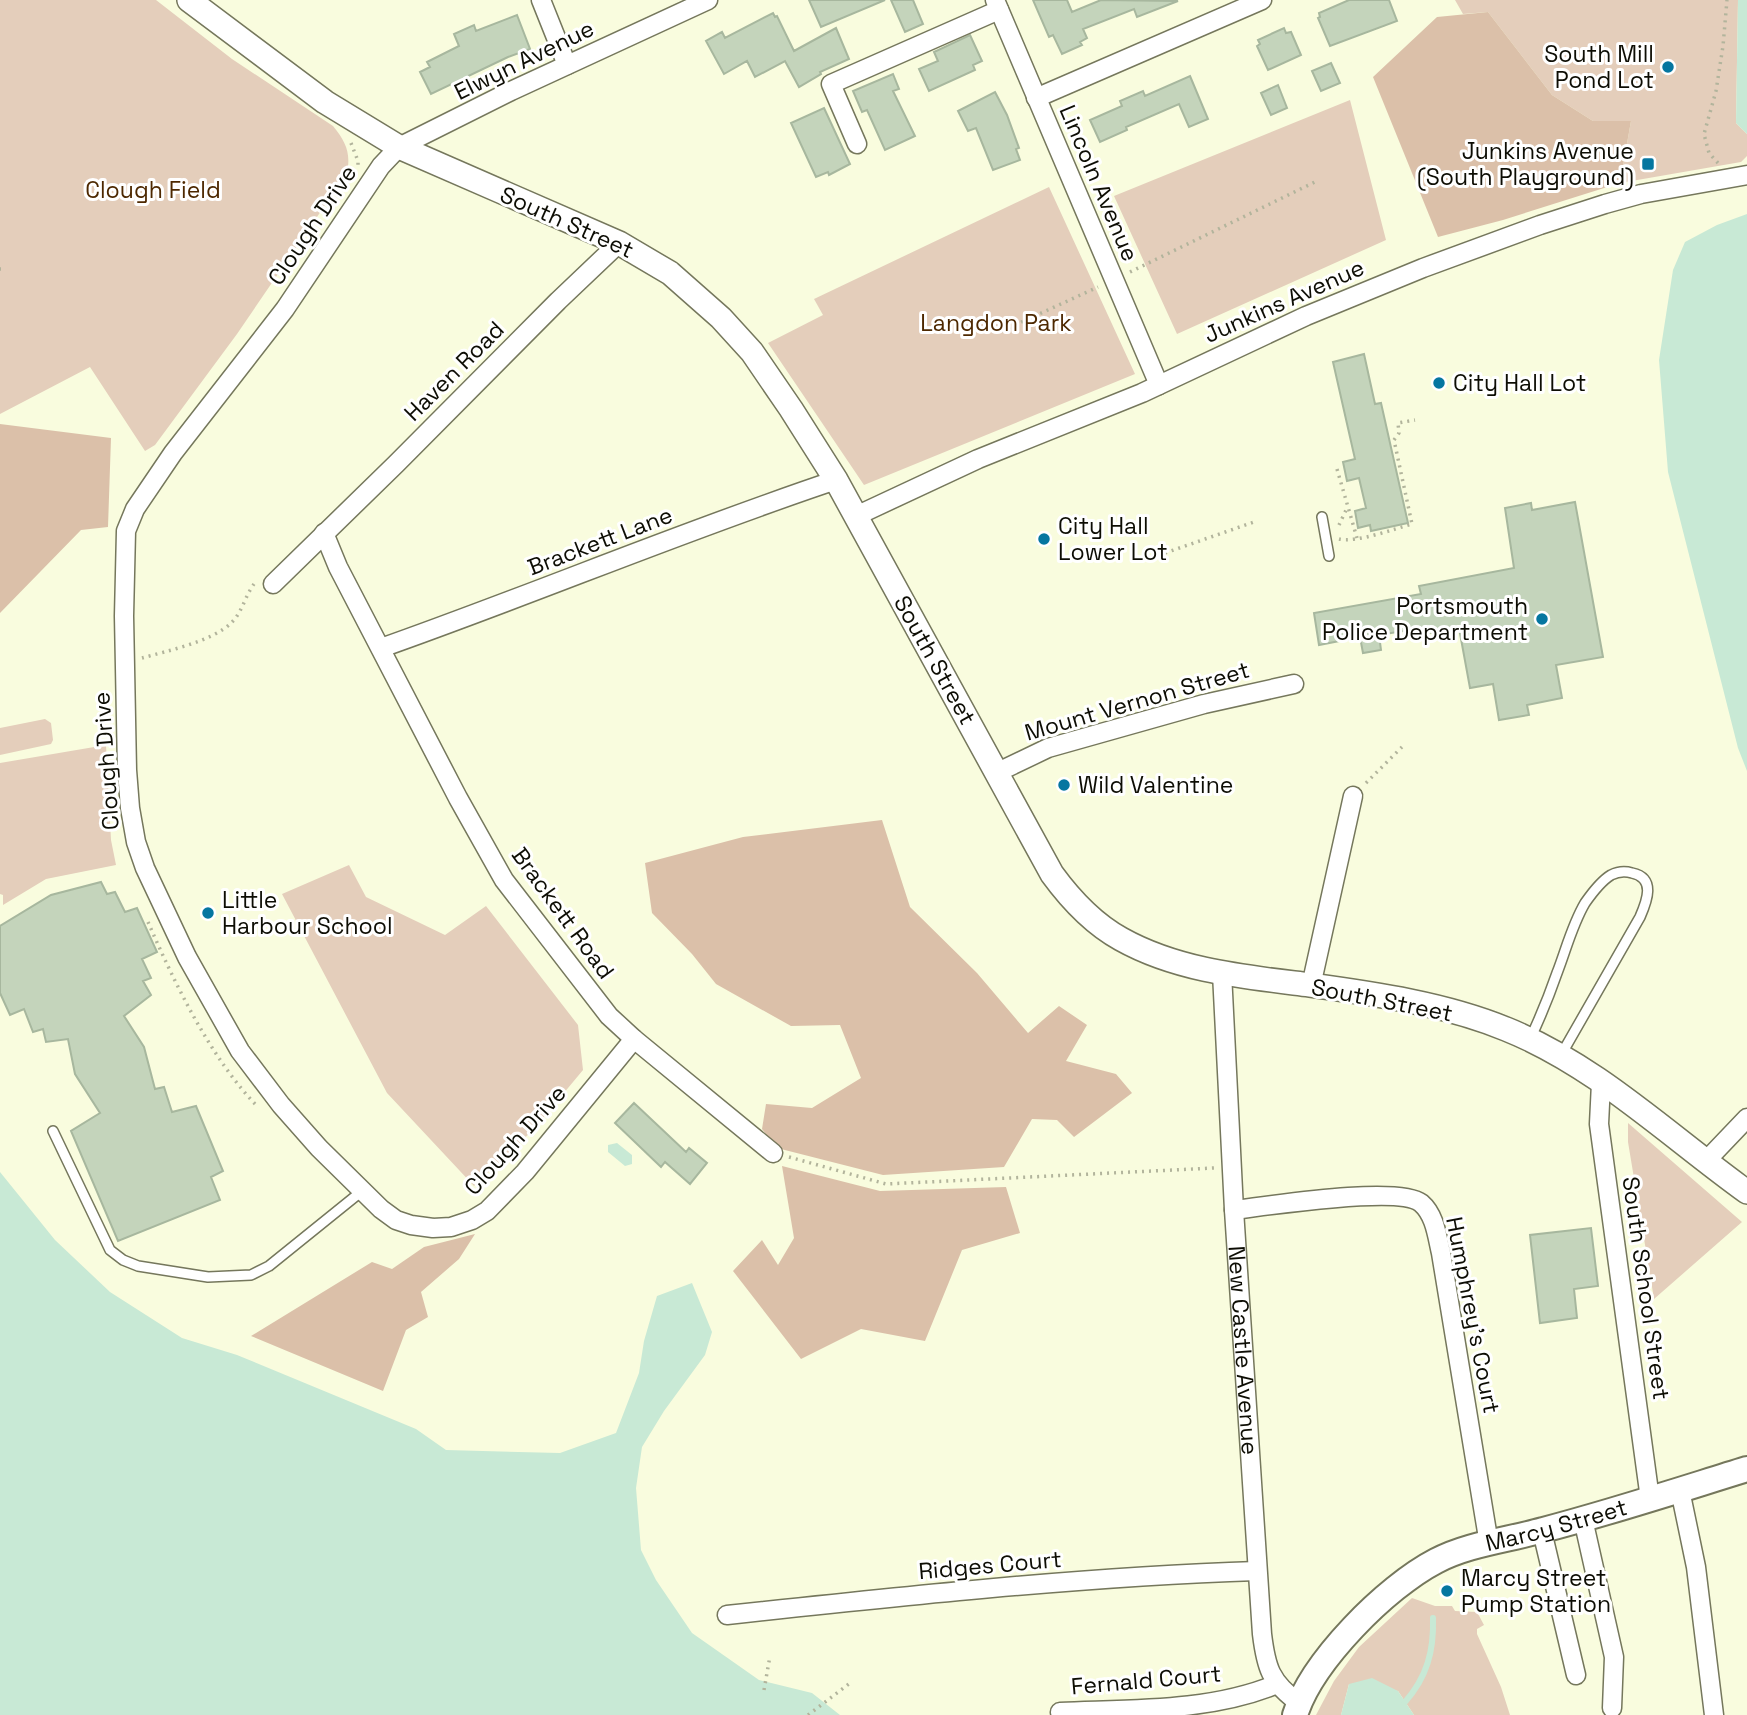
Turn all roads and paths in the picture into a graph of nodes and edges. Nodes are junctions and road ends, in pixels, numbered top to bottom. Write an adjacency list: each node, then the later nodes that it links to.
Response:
1 (189, 0): 11 (street, South Street)
2 (541, 0): 7 (street)
3 (708, 0): 7 (street, Elwyn Avenue)
4 (1262, 0): 8 (street)
5 (1727, 0): 12 (path)
6 (997, 5): 8 (street, Lincoln Avenue); 10 (street)
7 (567, 65): 11 (street, Elwyn Avenue)
8 (1036, 98): 17 (street, Lincoln Avenue)
9 (351, 143): 13 (path)
10 (857, 144)
11 (398, 147): 16 (street, South Street); 51 (street, Clough Drive)
12 (1719, 163)
13 (358, 173)
14 (1747, 175): 19 (street, Junkins Avenue)
15 (1317, 181): 17 (path)
16 (619, 243): 22 (street, South Street); 27 (street, Haven Road)
17 (1113, 280): 18 (path); 19 (street, Lincoln Avenue)
18 (1002, 331)
19 (1159, 385): 24 (street, Junkins Avenue)
20 (1415, 420): 28 (path)
21 (1338, 469): 23 (path)
22 (836, 480): 24 (street, South Street); 32 (street, Brackett Lane)
23 (1347, 508): 28 (path); 28 (path)
24 (856, 516): 36 (street, South Street)
25 (1322, 517): 30 (lane)
26 (1254, 522): 29 (path)
27 (324, 533): 31 (street, Haven Road); 32 (street)
28 (1357, 538)
29 (1165, 553)
30 (1329, 556)
31 (267, 579): 33 (path)
32 (382, 648): 41 (street, Brackett Road)
33 (142, 658)
34 (1294, 684): 36 (street, Mount Vernon Street)
35 (1402, 747): 37 (path)
36 (996, 773): 39 (street, South Street)
37 (1356, 792): 40 (street)
38 (144, 912): 45 (path)
39 (1222, 974): 40 (street, South Street); 53 (street, New Castle Avenue)
40 (1311, 986): 42 (street, South Street)
41 (634, 1039): 48 (street, Brackett Road); 51 (street, Clough Drive)
42 (1530, 1039): 43 (street, South Street); 43 (lane)
43 (1561, 1055): 44 (street, South Street)
44 (1601, 1083): 49 (street, South Street); 56 (street, South School Street)
45 (266, 1116)
46 (1747, 1118): 49 (street)
47 (54, 1131): 51 (lane)
48 (773, 1153): 50 (path)
49 (1705, 1162): 52 (street, South Street)
50 (1219, 1168)
51 (362, 1191)
52 (1747, 1192)
53 (1234, 1210): 59 (street, Humphrey's Court); 60 (street, New Castle Avenue)
54 (1747, 1469): 55 (main road, Marcy Street)
55 (1680, 1490): 56 (main road, Marcy Street); 71 (street)
56 (1650, 1499): 57 (main road, Marcy Street)
57 (1583, 1519): 58 (main road, Marcy Street); 68 (street)
58 (1542, 1531): 59 (main road, Marcy Street); 63 (street)
59 (1489, 1544): 67 (main road, Marcy Street)
60 (1257, 1571): 61 (street, Ridges Court); 65 (street, New Castle Avenue)
61 (727, 1615)
62 (770, 1656): 66 (path)
63 (1576, 1675)
64 (850, 1683): 70 (path)
65 (1277, 1684): 67 (street, New Castle Avenue); 69 (street, Fernald Court)
66 (764, 1690)
67 (1296, 1709)
68 (1612, 1709)
69 (1060, 1712)
70 (808, 1715)
71 (1714, 1715)

